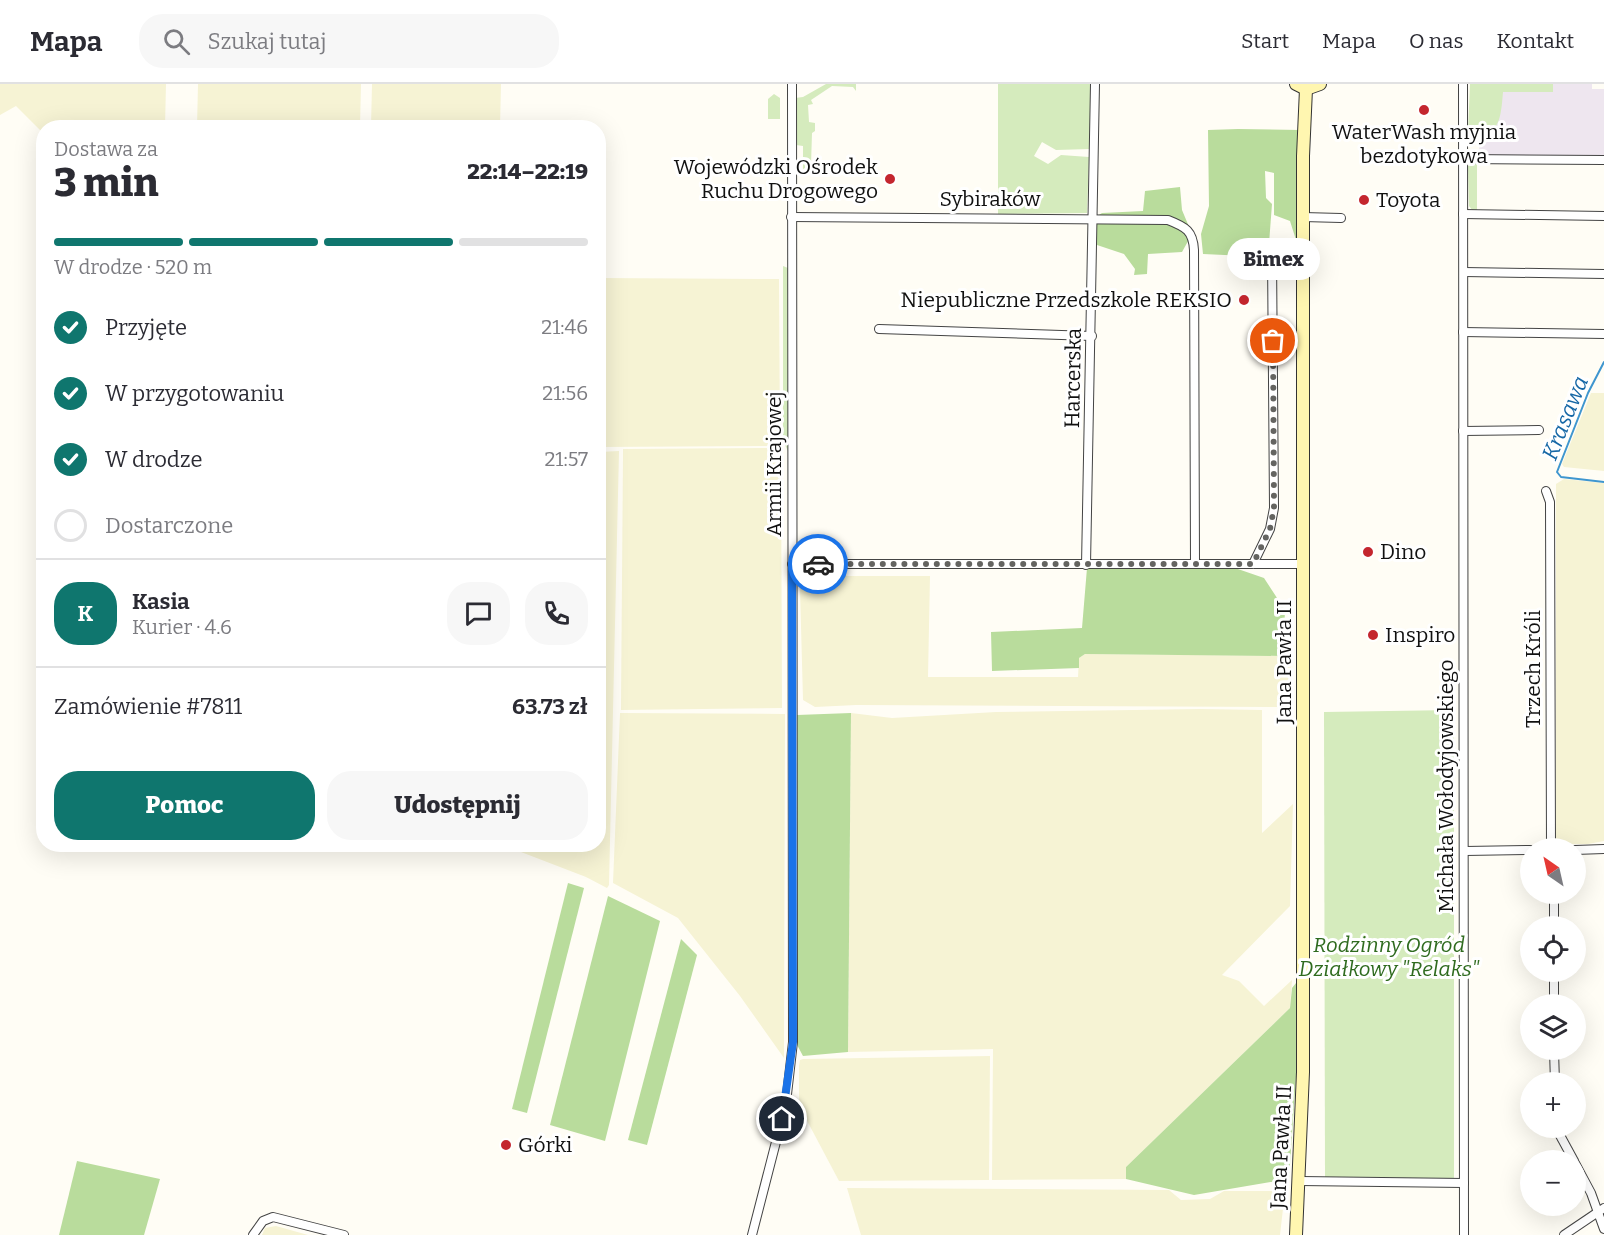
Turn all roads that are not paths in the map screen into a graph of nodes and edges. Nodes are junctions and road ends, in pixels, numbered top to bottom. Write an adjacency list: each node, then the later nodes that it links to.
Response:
1 (792, 84): 10 (street, Armii Krajowej)
2 (1095, 84): 12 (street, Harcerska)
3 (1320, 84): 5 (main road)
4 (1463, 84): 6 (street, Michała Wołodyjowskiego)
5 (1301, 86): 11 (main road, Jana Pawła II)
6 (1463, 159): 7 (street); 8 (street, Michała Wołodyjowskiego)
7 (1604, 160)
8 (1463, 214): 9 (street); 15 (street, Michała Wołodyjowskiego)
9 (1604, 216)
10 (791, 217): 12 (street, Sybiraków); 24 (street, Armii Krajowej)
11 (1303, 217): 13 (street); 27 (main road, Jana Pawła II)
12 (1094, 218): 20 (street, Harcerska); 25 (street, Sybiraków)
13 (1341, 218)
14 (1272, 256): 26 (street)
15 (1464, 272): 16 (street); 18 (street, Michała Wołodyjowskiego)
16 (1604, 274)
17 (879, 329): 20 (street)
18 (1463, 332): 19 (street); 22 (street, Michała Wołodyjowskiego)
19 (1604, 334)
20 (1092, 336): 28 (street, Harcerska)
21 (1539, 430): 22 (street)
22 (1463, 431): 33 (street, Michała Wołodyjowskiego)
23 (1546, 491): 29 (street, Trzech Króli)
24 (792, 564): 28 (street); 41 (street, Armii Krajowej)
25 (1195, 564): 26 (street); 28 (street)
26 (1253, 564): 27 (street)
27 (1303, 564): 34 (main road, Jana Pawła II)
28 (1086, 565)
29 (1551, 838)
30 (1604, 849): 32 (street)
31 (1520, 850): 33 (street)
32 (1586, 850)
33 (1465, 851): 35 (street, Michała Wołodyjowskiego)
34 (1300, 1181): 35 (street); 42 (main road, Jana Pawła II)
35 (1464, 1183): 43 (street, Michała Wołodyjowskiego)
36 (1586, 1184): 37 (street)
37 (1600, 1211): 38 (street); 44 (street)
38 (1604, 1228)
39 (253, 1235): 40 (street)
40 (344, 1235)
41 (752, 1235)
42 (1296, 1235)
43 (1464, 1235)
44 (1564, 1235)

